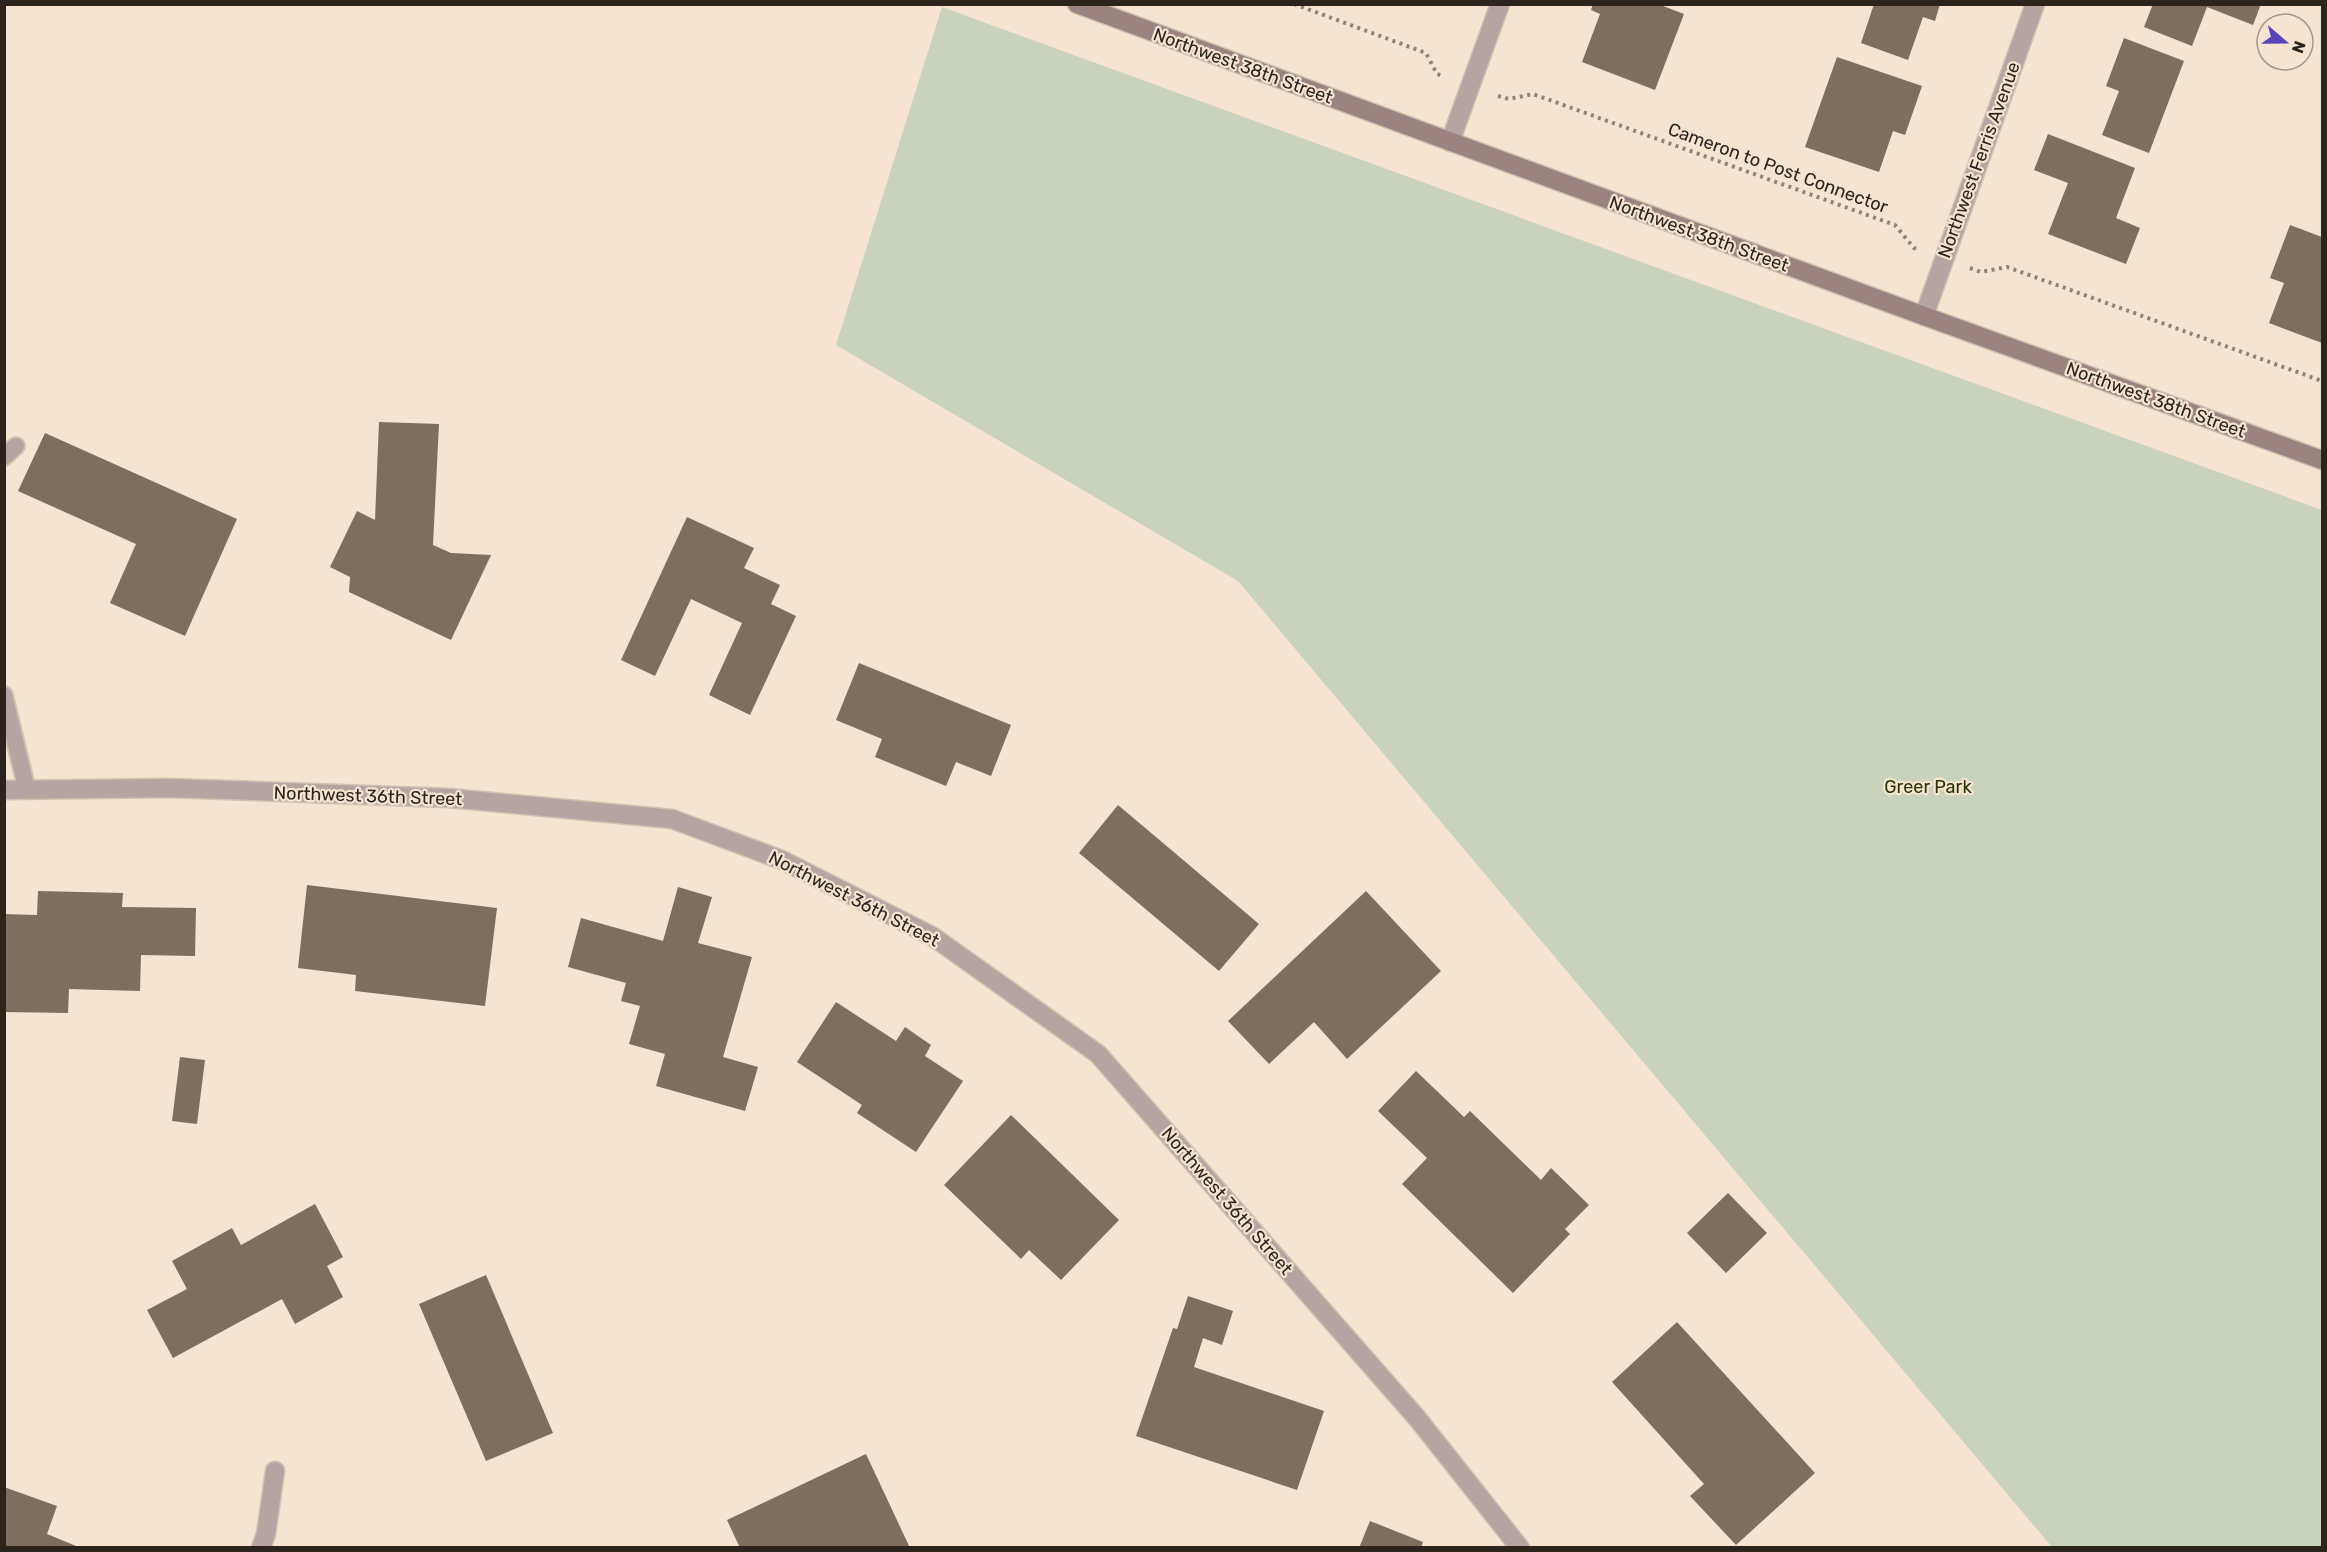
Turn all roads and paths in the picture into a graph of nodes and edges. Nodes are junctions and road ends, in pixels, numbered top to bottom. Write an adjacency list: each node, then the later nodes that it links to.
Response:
1 (1077, 4): 6 (main road, Northwest 38th Street)
2 (1294, 4): 5 (path, Cameron to Post Connector)
3 (1500, 4): 5 (street)
4 (2036, 4): 7 (street, Northwest Ferris Avenue)
5 (1470, 86): 6 (street); 7 (path, Cameron to Post Connector)
6 (1450, 142): 8 (main road, Northwest 38th Street)
7 (1944, 259): 8 (street, Northwest Ferris Avenue); 9 (path, Cameron to Post Connector)
8 (1924, 316): 10 (main road, Northwest 38th Street)
9 (2322, 381)
10 (2322, 460)
11 (4, 695): 13 (lane)
12 (4, 790): 13 (street, Northwest 36th Street)
13 (27, 790): 16 (street, Northwest 36th Street)
14 (275, 1471): 15 (street)
15 (261, 1548)
16 (1520, 1548)

